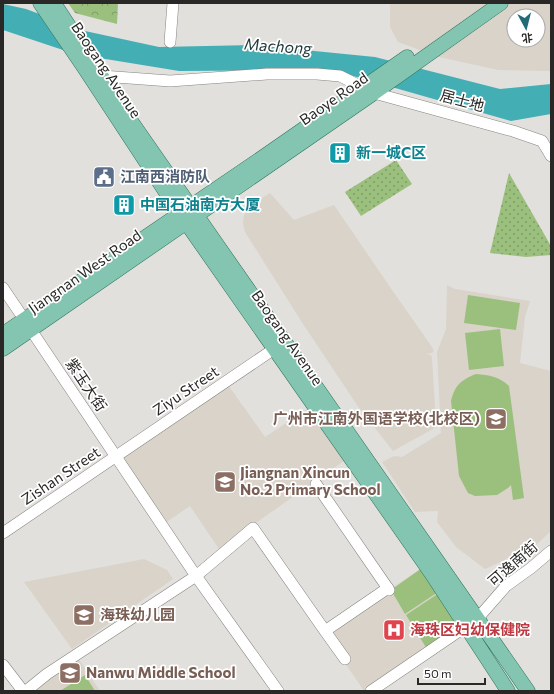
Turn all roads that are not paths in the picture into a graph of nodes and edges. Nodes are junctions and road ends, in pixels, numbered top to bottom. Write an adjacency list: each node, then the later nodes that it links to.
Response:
1 (40, 3): 10 (main road, Baogang Avenue)
2 (54, 3): 8 (main road, Baogang Avenue)
3 (173, 3): 6 (street)
4 (484, 3): 7 (main road, Baoye Road)
5 (501, 3): 7 (main road, Baoye Road)
6 (170, 42)
7 (414, 59): 9 (main road, Baoye Road)
8 (102, 76): 9 (street, 居士地); 10 (main road, Baogang Avenue)
9 (369, 89): 11 (street, 居士地); 12 (main road, Baoye Road)
10 (127, 124): 12 (main road, Baogang Avenue)
11 (551, 156)
12 (188, 215): 14 (main road, Jiangnan West Road); 16 (main road, Baogang Avenue); 23 (main road, Baogang Avenue)
13 (3, 288): 14 (street, 紫玉大街)
14 (28, 325): 15 (main road); 17 (main road, Jiangnan West Road); 18 (street, 紫玉大街)
15 (3, 334)
16 (274, 349): 18 (street, Ziyu Street); 24 (main road, Baogang Avenue)
17 (3, 350)
18 (116, 456): 20 (street, Zishan Street); 22 (street, 紫玉大街)
19 (316, 484): 25 (street)
20 (3, 533)
21 (551, 550): 23 (street, 可逸南街)
22 (196, 576): 25 (street); 29 (street); 30 (street, 紫玉大街)
23 (478, 618): 24 (main road); 33 (main road, Baogang Avenue)
24 (465, 627): 31 (street); 32 (main road, Baogang Avenue)
25 (325, 631): 26 (street)
26 (345, 659)
27 (3, 665): 28 (street)
28 (23, 691)
29 (26, 691)
30 (278, 691)
31 (371, 691)
32 (508, 691)
33 (528, 691)

